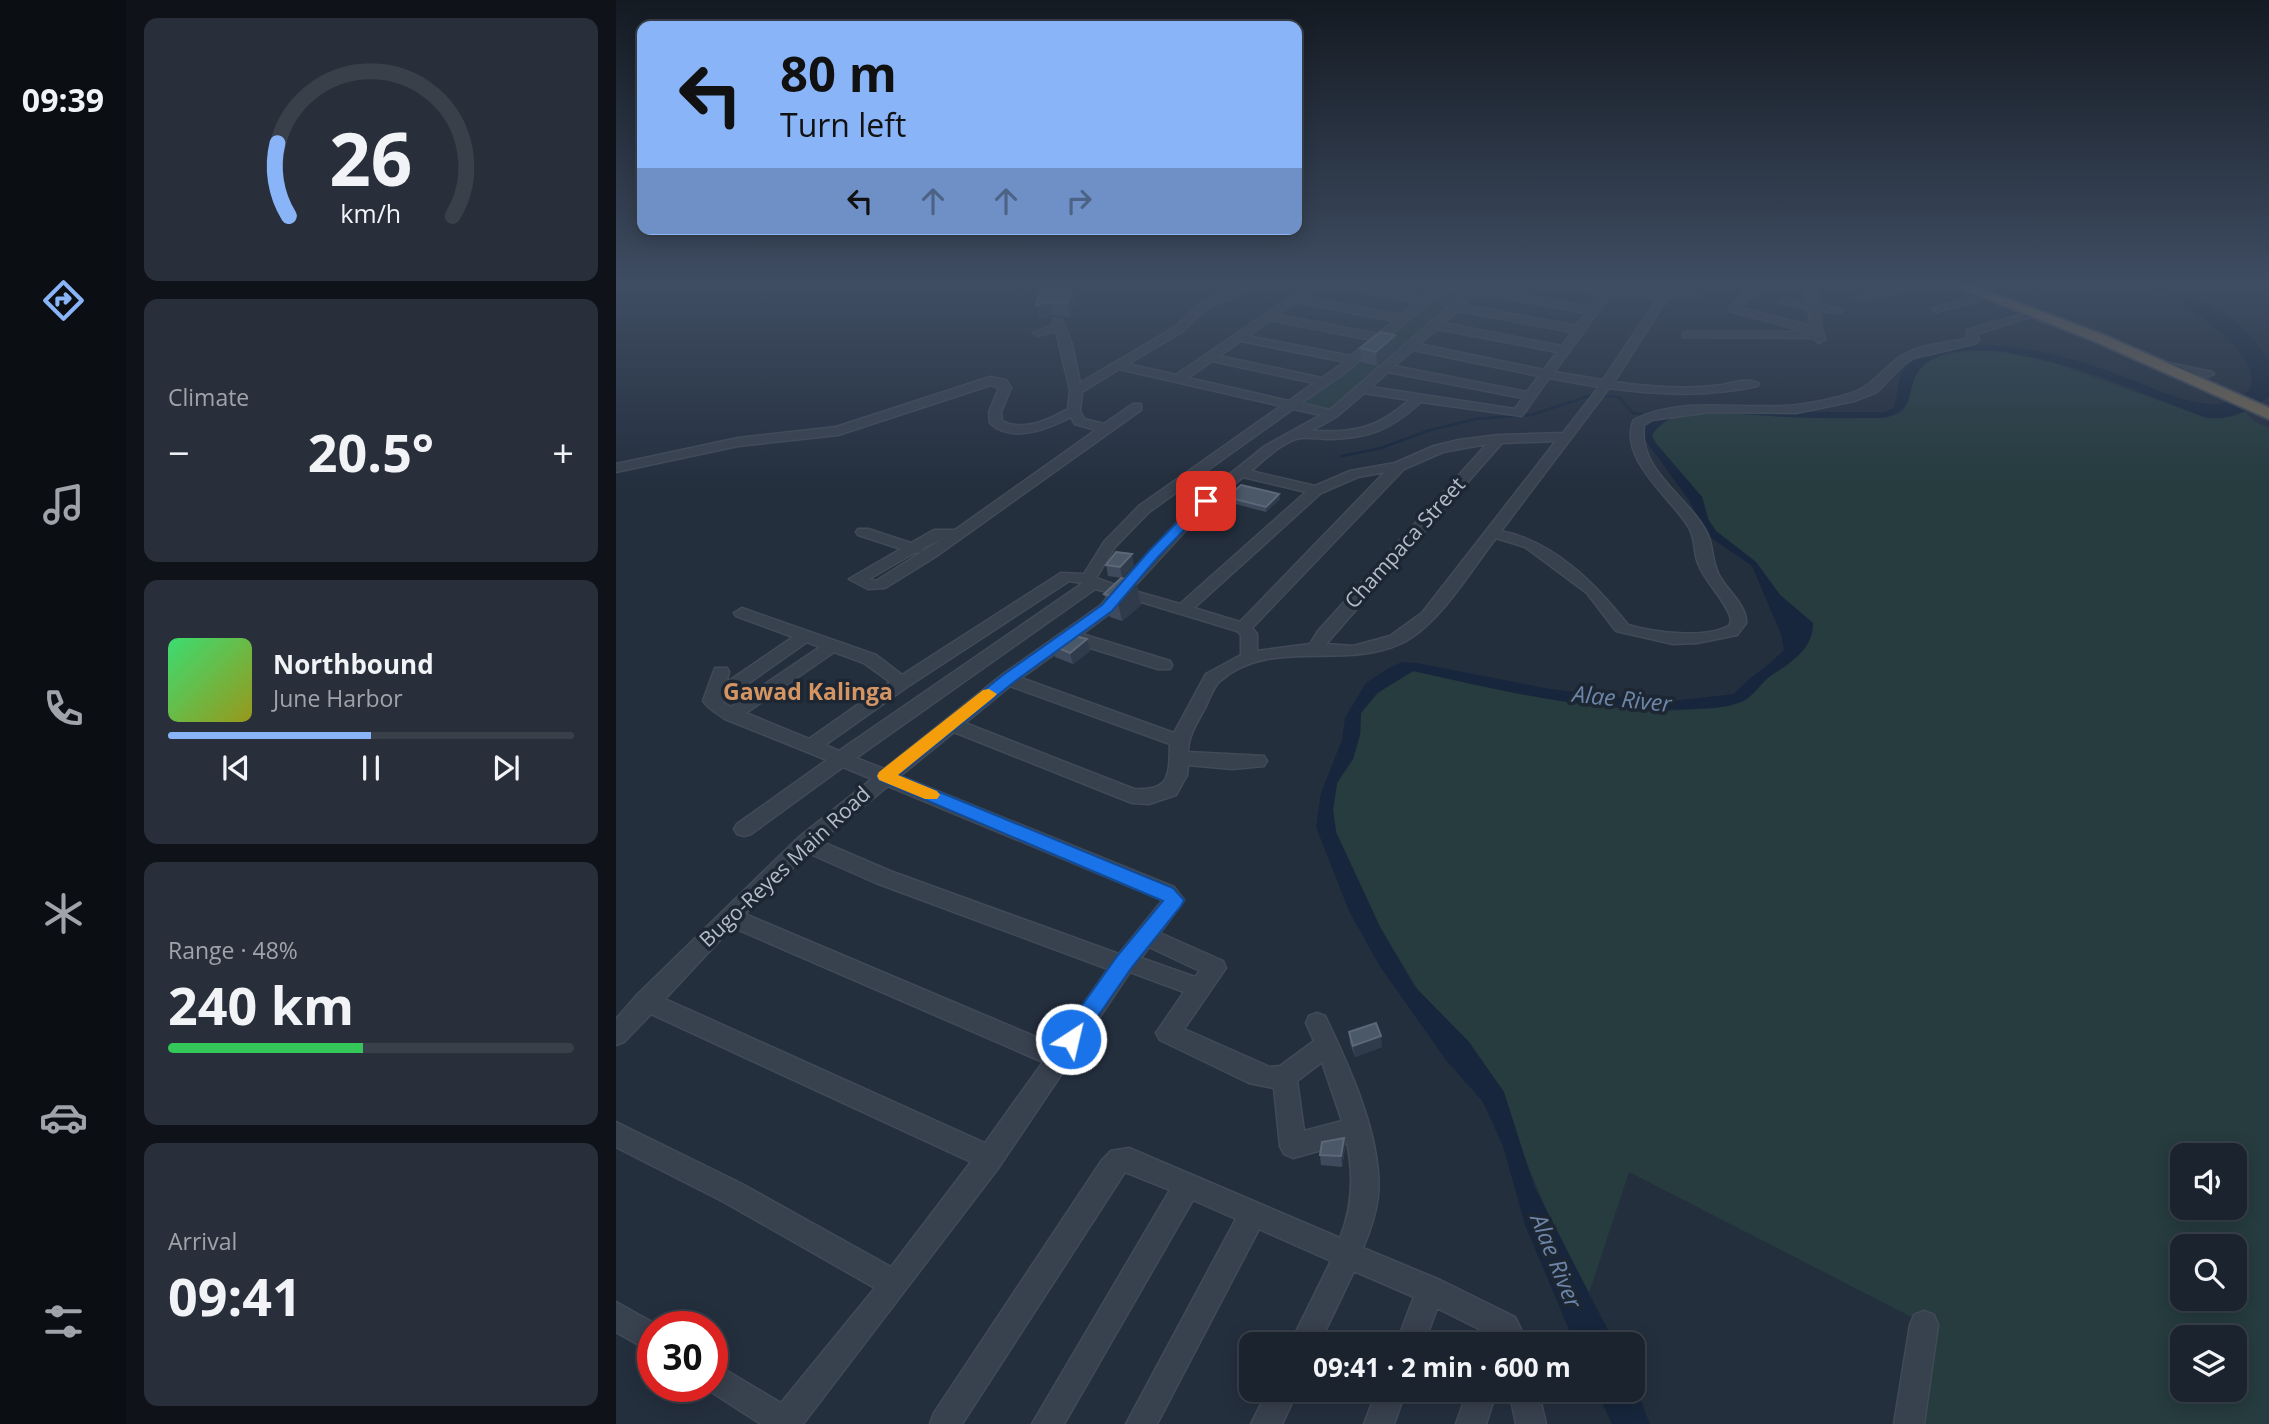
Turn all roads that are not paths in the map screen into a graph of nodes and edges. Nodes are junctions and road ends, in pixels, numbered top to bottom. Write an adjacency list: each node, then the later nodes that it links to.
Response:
1 (1068, 351): 25 (street)
2 (1140, 351): 16 (street)
3 (1218, 351): 13 (street)
4 (1311, 351): 14 (street)
5 (1364, 351): 14 (street)
6 (1405, 351): 17 (street, Bugo-Reyes Main Road)
7 (1438, 351): 18 (street)
8 (1565, 351): 18 (street)
9 (1628, 351): 26 (street)
10 (1925, 351): 43 (street)
11 (2117, 351): 20 (highway)
12 (2129, 351): 15 (highway)
13 (1210, 357): 21 (street); 22 (street)
14 (1354, 360): 22 (street)
15 (2155, 363): 19 (street); 20 (highway)
16 (1116, 365): 21 (street); 25 (street)
17 (1386, 368): 24 (street, Bugo-Reyes Main Road); 27 (street)
18 (1547, 373): 26 (street); 27 (street)
19 (2208, 374)
20 (2176, 376): 33 (highway)
21 (1178, 379): 29 (street)
22 (1325, 382): 29 (street)
23 (1753, 384): 26 (street)
24 (1362, 389): 28 (street); 32 (street, Bugo-Reyes Main Road)
25 (1076, 390): 31 (street)
26 (1602, 391): 36 (street)
27 (1530, 396): 28 (street)
28 (1417, 399): 35 (street)
29 (1292, 405): 32 (street); 47 (street)
30 (1137, 407): 34 (street)
31 (1074, 411): 34 (street); 39 (street)
32 (1332, 414): 35 (street, Bugo-Reyes Main Road)
33 (2264, 415)
34 (1107, 429): 44 (street)
35 (1295, 434): 40 (street, Bugo-Reyes Main Road)
36 (1567, 437): 37 (street); 43 (street)
37 (1498, 439): 38 (street); 55 (street, Champaca Street)
38 (1399, 466): 41 (street); 51 (street)
39 (616, 468)
40 (1240, 472): 41 (street); 48 (street, Bugo-Reyes Main Road)
41 (1316, 491): 49 (street)
42 (863, 533): 45 (street)
43 (1492, 533): 55 (street)
44 (957, 534): 45 (street); 46 (street)
45 (912, 547): 46 (street); 46 (street)
46 (930, 555)
47 (1091, 581): 48 (street); 60 (street); 66 (street)
48 (1122, 592): 49 (street); 52 (street, Bugo-Reyes Main Road)
49 (1183, 610): 51 (street)
50 (742, 613): 53 (street)
51 (1243, 628): 56 (street)
52 (1071, 634): 57 (street); 59 (street, Bugo-Reyes Main Road)
53 (806, 635): 54 (street); 61 (street)
54 (833, 645): 60 (street); 62 (street)
55 (1315, 649): 56 (street)
56 (1249, 657): 65 (street)
57 (1164, 665)
58 (721, 672): 61 (street)
59 (1008, 678): 63 (street, Bugo-Reyes Main Road); 65 (street)
60 (901, 683): 64 (street)
61 (712, 701): 62 (street)
62 (731, 715): 64 (street)
63 (951, 723): 65 (street); 68 (street, Bugo-Reyes Main Road)
64 (811, 746): 66 (street)
65 (1180, 750): 67 (street)
66 (842, 759): 68 (street); 69 (street)
67 (1258, 761)
68 (885, 776): 70 (street, Bugo-Reyes Main Road); 72 (street)
69 (744, 828)
70 (805, 843): 71 (street, Bugo-Reyes Main Road); 73 (street)
71 (729, 916): 75 (street, Bugo-Reyes Main Road); 77 (street)
72 (1146, 936): 73 (street); 74 (street)
73 (1124, 963): 74 (street); 77 (street)
74 (1199, 988): 78 (street)
75 (646, 1001): 76 (street, Bugo-Reyes Main Road); 81 (street)
76 (616, 1035)
77 (1058, 1057): 81 (street)
78 (1285, 1076): 79 (street); 79 (street)
79 (1355, 1129): 84 (street)
80 (616, 1134): 85 (street)
81 (990, 1157): 85 (street)
82 (1187, 1186): 83 (street); 99 (street); 100 (street)
83 (1252, 1214): 84 (street); 101 (street)
84 (1346, 1254): 86 (street); 90 (street)
85 (895, 1284): 98 (street)
86 (1430, 1290): 91 (street); 92 (street)
87 (616, 1316): 89 (street)
88 (1924, 1325): 106 (street)
89 (637, 1329)
90 (1310, 1332)
91 (1414, 1332)
92 (1496, 1332)
93 (728, 1386): 98 (street)
94 (1277, 1402): 102 (street)
95 (1387, 1402): 103 (street)
96 (1479, 1402): 104 (street)
97 (1526, 1402): 105 (street)
98 (786, 1423)
99 (945, 1424)
100 (1047, 1424)
101 (1141, 1424)
102 (1266, 1424)
103 (1379, 1424)
104 (1471, 1424)
105 (1531, 1424)
106 (1909, 1424)

